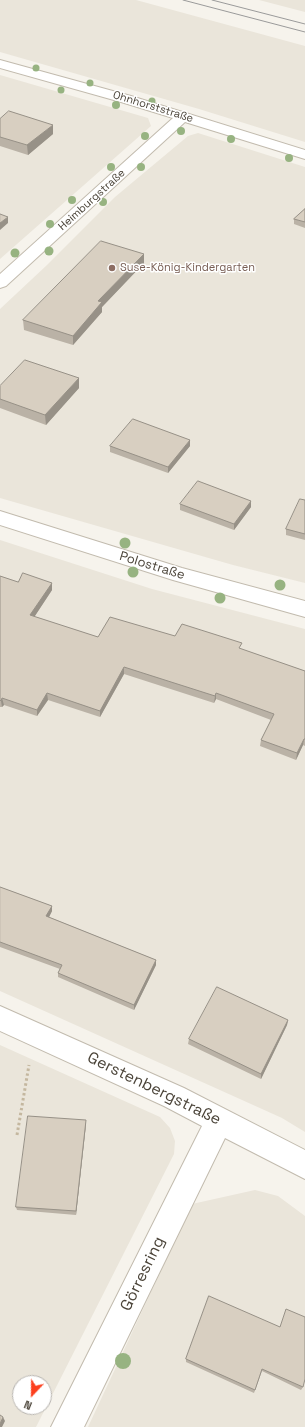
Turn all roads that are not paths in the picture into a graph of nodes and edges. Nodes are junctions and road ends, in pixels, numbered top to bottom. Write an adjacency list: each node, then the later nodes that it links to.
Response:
1 (0, 64): 2 (street, Ohnhorststraße)
2 (183, 116): 3 (street, Ohnhorststraße); 4 (street, Heimburgstraße)
3 (305, 154)
4 (0, 283)
5 (0, 518): 6 (street, Polostraße)
6 (305, 608)
7 (0, 1018): 8 (street, Gerstenbergstraße)
8 (219, 1120): 9 (street, Gerstenbergstraße); 10 (street, Görresring)
9 (305, 1165)
10 (67, 1427)

